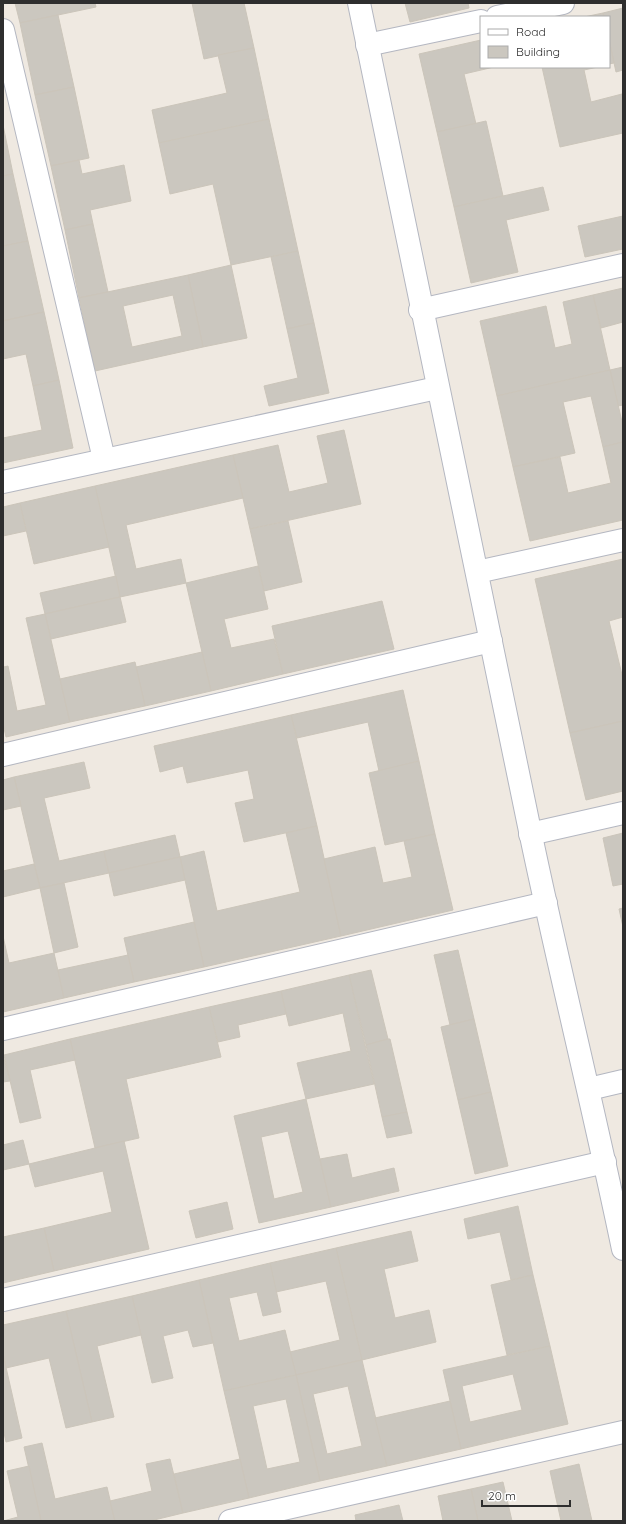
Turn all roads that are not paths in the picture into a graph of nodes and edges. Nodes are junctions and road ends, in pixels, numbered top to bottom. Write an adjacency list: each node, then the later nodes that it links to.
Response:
1 (359, 3): 6 (street)
2 (563, 3): 3 (street)
3 (503, 16)
4 (480, 20): 6 (street)
5 (3, 30): 10 (street)
6 (367, 45): 8 (street)
7 (623, 265): 8 (street)
8 (420, 310): 9 (street)
9 (437, 388): 10 (street); 13 (street)
10 (104, 459): 11 (street)
11 (3, 482)
12 (623, 540): 13 (street)
13 (476, 572): 14 (street)
14 (491, 640): 15 (street); 17 (street)
15 (3, 755)
16 (623, 813): 17 (street)
17 (530, 834): 18 (street)
18 (546, 903): 19 (street); 21 (street)
19 (3, 1029)
20 (623, 1081): 21 (street)
21 (589, 1089): 22 (street)
22 (605, 1162): 23 (street); 24 (street)
23 (623, 1249)
24 (3, 1300)
25 (623, 1432): 26 (street)
26 (230, 1521)

